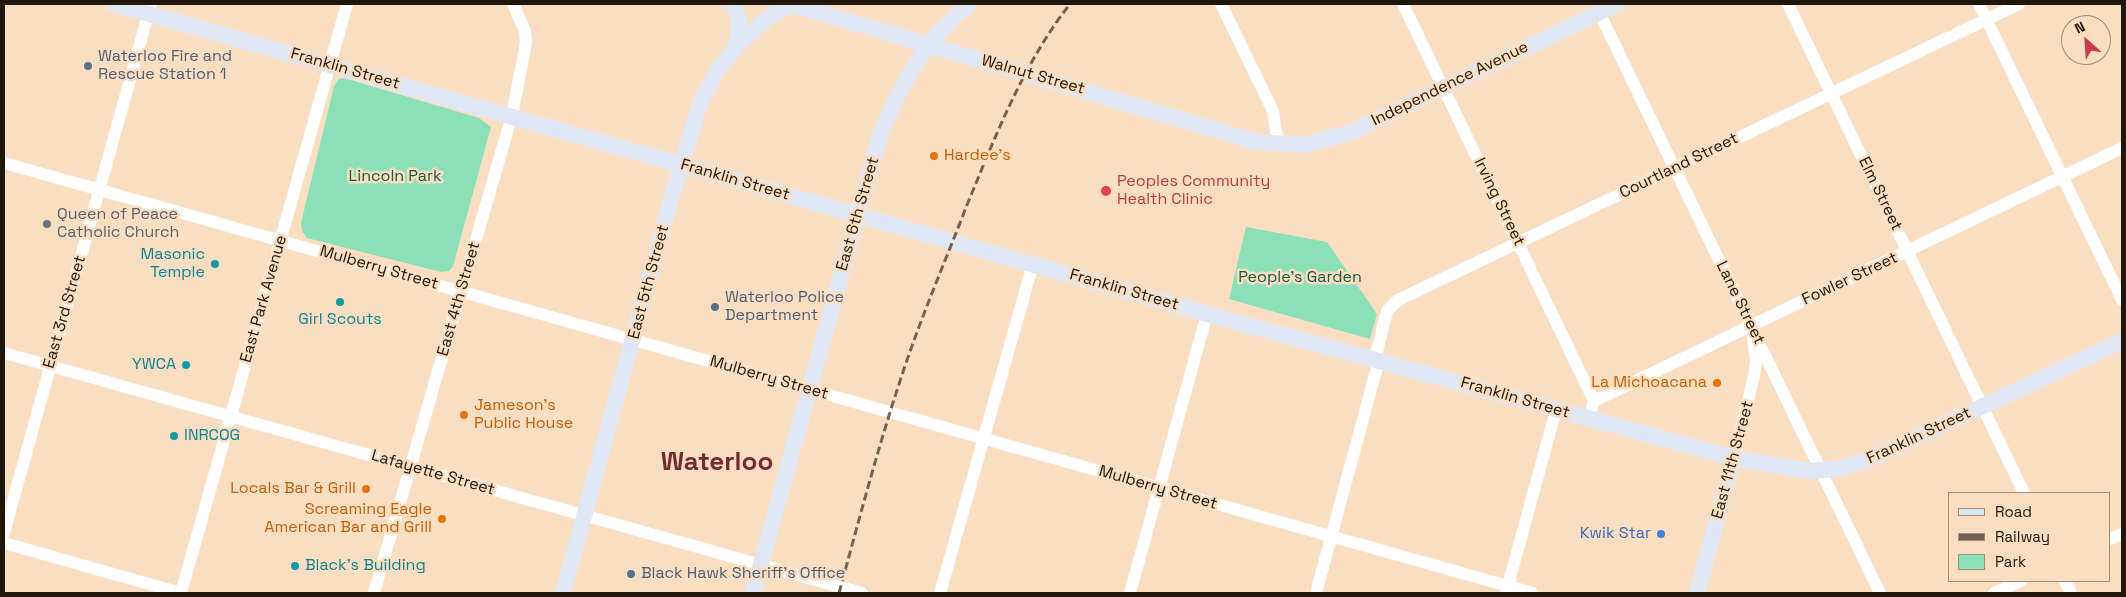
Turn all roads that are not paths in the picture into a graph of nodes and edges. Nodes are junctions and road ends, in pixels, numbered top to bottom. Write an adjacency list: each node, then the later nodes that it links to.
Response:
1 (114, 4): 13 (main road, Franklin Street)
2 (347, 4): 18 (street, East Park Avenue)
3 (513, 4): 21 (street, East 4th Street)
4 (732, 4): 17 (main road)
5 (790, 4): 16 (main road, Walnut Street); 17 (main road, East 5th Street)
6 (969, 4): 16 (main road, East 6th Street)
7 (1221, 4): 22 (street)
8 (1403, 4): 19 (street, Irving Street)
9 (1617, 4): 14 (main road, Independence Avenue)
10 (1788, 4): 20 (street, Elm Street)
11 (1979, 4): 15 (street)
12 (2018, 4): 15 (street, Courtland Street)
13 (150, 9): 18 (main road, Franklin Street); 28 (street, East 3rd Street)
14 (1594, 10): 19 (main road, Independence Avenue); 26 (street, Lane Street)
15 (1986, 19): 20 (street, Courtland Street); 27 (street)
16 (928, 44): 22 (main road, Walnut Street); 29 (main road, East 6th Street)
17 (735, 48): 25 (main road, East 5th Street)
18 (330, 64): 21 (main road, Franklin Street); 30 (street, East Park Avenue)
19 (1443, 87): 22 (main road, Independence Avenue); 31 (street, Irving Street)
20 (1831, 93): 26 (street, Courtland Street); 32 (street, Elm Street)
21 (512, 116): 25 (main road, Franklin Street); 34 (street, East 4th Street)
22 (1278, 144)
23 (2122, 148): 27 (street, Fowler Street)
24 (4, 163): 28 (street, Mulberry Street)
25 (681, 165): 29 (main road, Franklin Street); 38 (main road, East 5th Street)
26 (1674, 168): 31 (street, Courtland Street); 37 (street, Lane Street)
27 (2063, 177): 32 (street, Fowler Street); 35 (street)
28 (99, 190): 30 (street, Mulberry Street); 42 (street, East 3rd Street)
29 (858, 215): 33 (main road, Franklin Street); 43 (main road, East 6th Street)
30 (280, 240): 34 (street, Mulberry Street); 47 (street, East Park Avenue)
31 (1518, 243): 41 (street, Courtland Street); 44 (street, Irving Street)
32 (1907, 251): 37 (street, Fowler Street); 45 (street, Elm Street)
33 (1033, 264): 36 (main road, Franklin Street); 49 (street)
34 (461, 291): 38 (street, Mulberry Street); 51 (street, East 4th Street)
35 (2122, 300)
36 (1207, 314): 41 (main road, Franklin Street); 53 (street)
37 (1751, 326): 44 (street, Fowler Street); 50 (street, East 11th Street); 52 (street, Lane Street)
38 (633, 340): 43 (street, Mulberry Street); 55 (main road, East 5th Street)
39 (2122, 340): 45 (main road, Franklin Street)
40 (4, 353): 42 (street, Lafayette Street)
41 (1377, 360): 46 (main road, Franklin Street); 57 (street, Courtland Street)
42 (50, 366): 47 (street, Lafayette Street); 56 (street, East 3rd Street)
43 (809, 389): 49 (street, Mulberry Street); 59 (main road, East 6th Street)
44 (1594, 400): 48 (street)
45 (1983, 407): 52 (main road, Franklin Street); 54 (street, Elm Street)
46 (1556, 410): 48 (main road, Franklin Street); 61 (street)
47 (231, 416): 51 (street, Lafayette Street); 62 (street, East Park Avenue)
48 (1589, 419): 50 (main road, Franklin Street)
49 (984, 438): 53 (street, Mulberry Street); 67 (street)
50 (1734, 458): 52 (main road, Franklin Street); 71 (main road, East 11th Street)
51 (410, 467): 55 (street, Lafayette Street); 63 (street, East 4th Street)
52 (1821, 471): 72 (street, Lane Street)
53 (1160, 488): 57 (street, Mulberry Street); 68 (street)
54 (2024, 492)
55 (584, 516): 59 (street, Lafayette Street); 64 (main road, East 5th Street)
56 (4, 533)
57 (1332, 536): 61 (street, Mulberry Street); 69 (street, Courtland Street)
58 (4, 543): 62 (street)
59 (761, 565): 65 (main road, East 6th Street); 66 (street, Lafayette Street)
60 (2019, 582): 73 (street)
61 (1507, 590): 70 (street, Mulberry Street)
62 (181, 593)
63 (374, 593)
64 (563, 593)
65 (753, 593)
66 (862, 593)
67 (940, 593)
68 (1130, 593)
69 (1316, 593)
70 (1533, 593)
71 (1696, 593)
72 (1880, 593)
73 (1994, 593)

